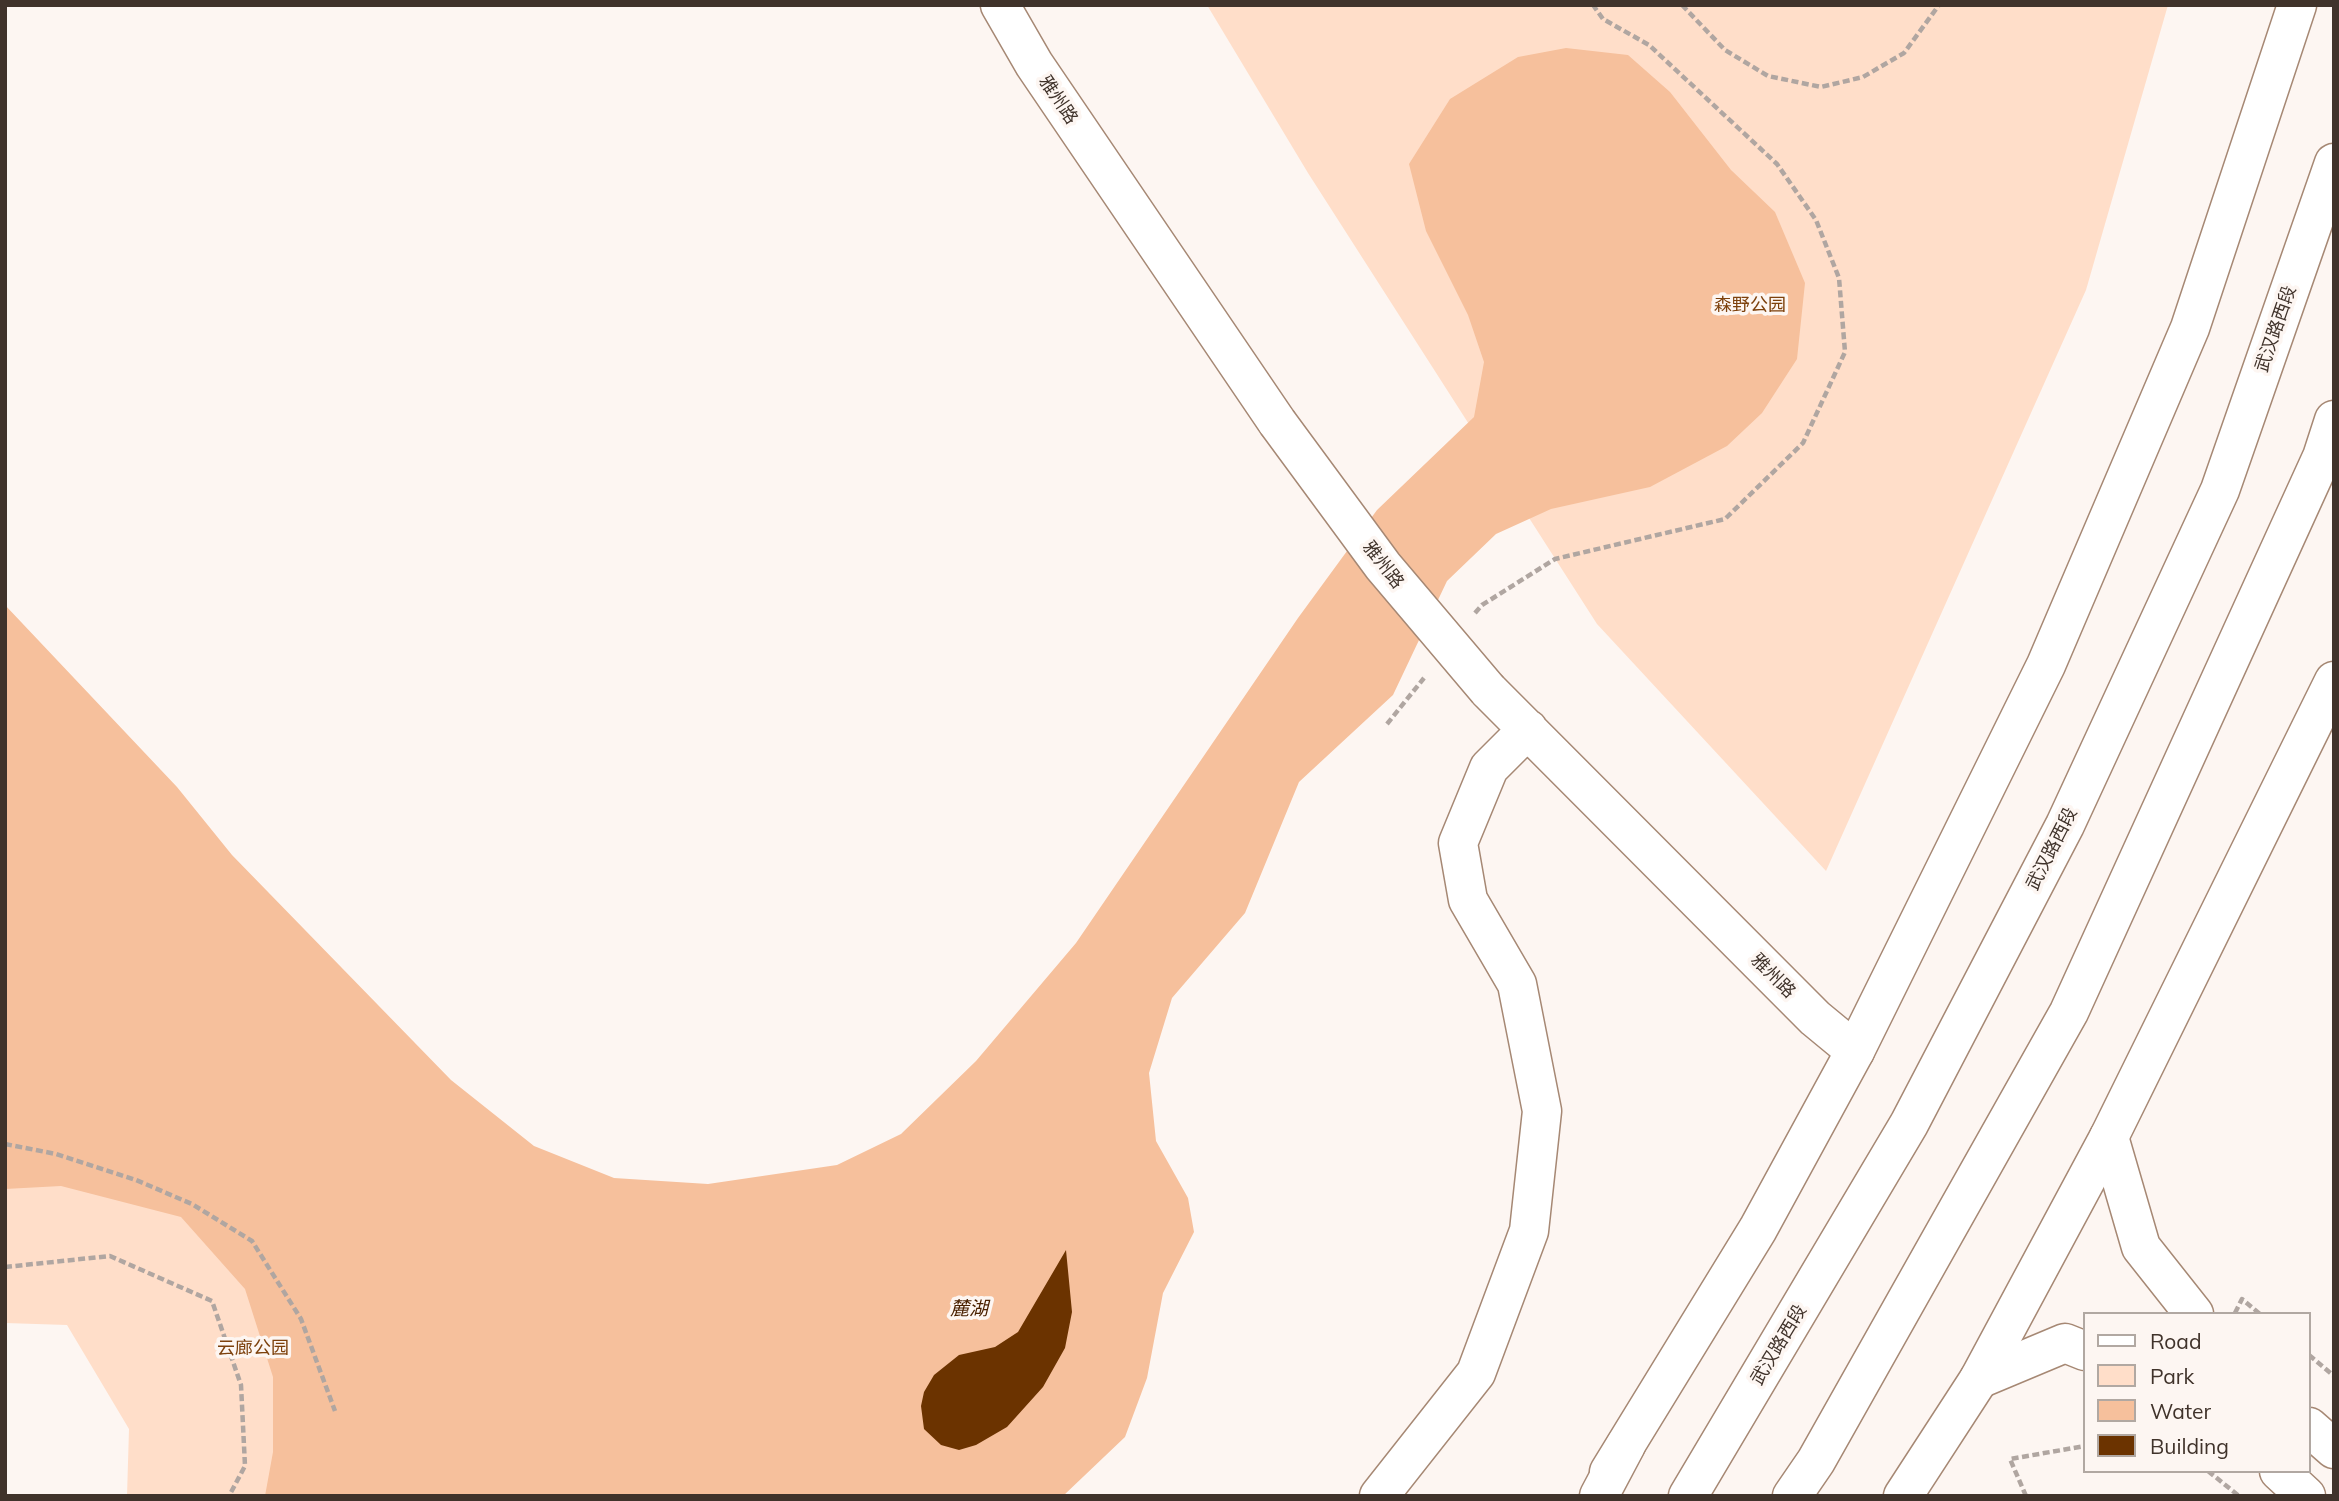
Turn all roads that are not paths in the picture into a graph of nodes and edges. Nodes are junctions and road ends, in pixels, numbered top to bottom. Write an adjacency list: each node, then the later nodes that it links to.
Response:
1 (1000, 5): 6 (main road, 雅州路, bridge)
2 (2297, 5): 7 (main road)
3 (2334, 163): 19 (main road, 武汉路西段)
4 (2334, 420): 20 (main road)
5 (2334, 681): 8 (main road)
6 (1528, 729): 7 (main road, 雅州路); 16 (main road)
7 (1855, 1051): 13 (main road)
8 (2109, 1137): 9 (main road); 11 (main road)
9 (2192, 1312)
10 (2084, 1351): 11 (main road)
11 (1979, 1379): 21 (main road)
12 (2311, 1429): 14 (main road)
13 (1626, 1445): 17 (main road); 18 (main road)
14 (2334, 1449)
15 (2281, 1473): 22 (main road)
16 (1379, 1496)
17 (1593, 1496)
18 (1599, 1496)
19 (1688, 1496)
20 (1792, 1496)
21 (1903, 1496)
22 (2306, 1496)

